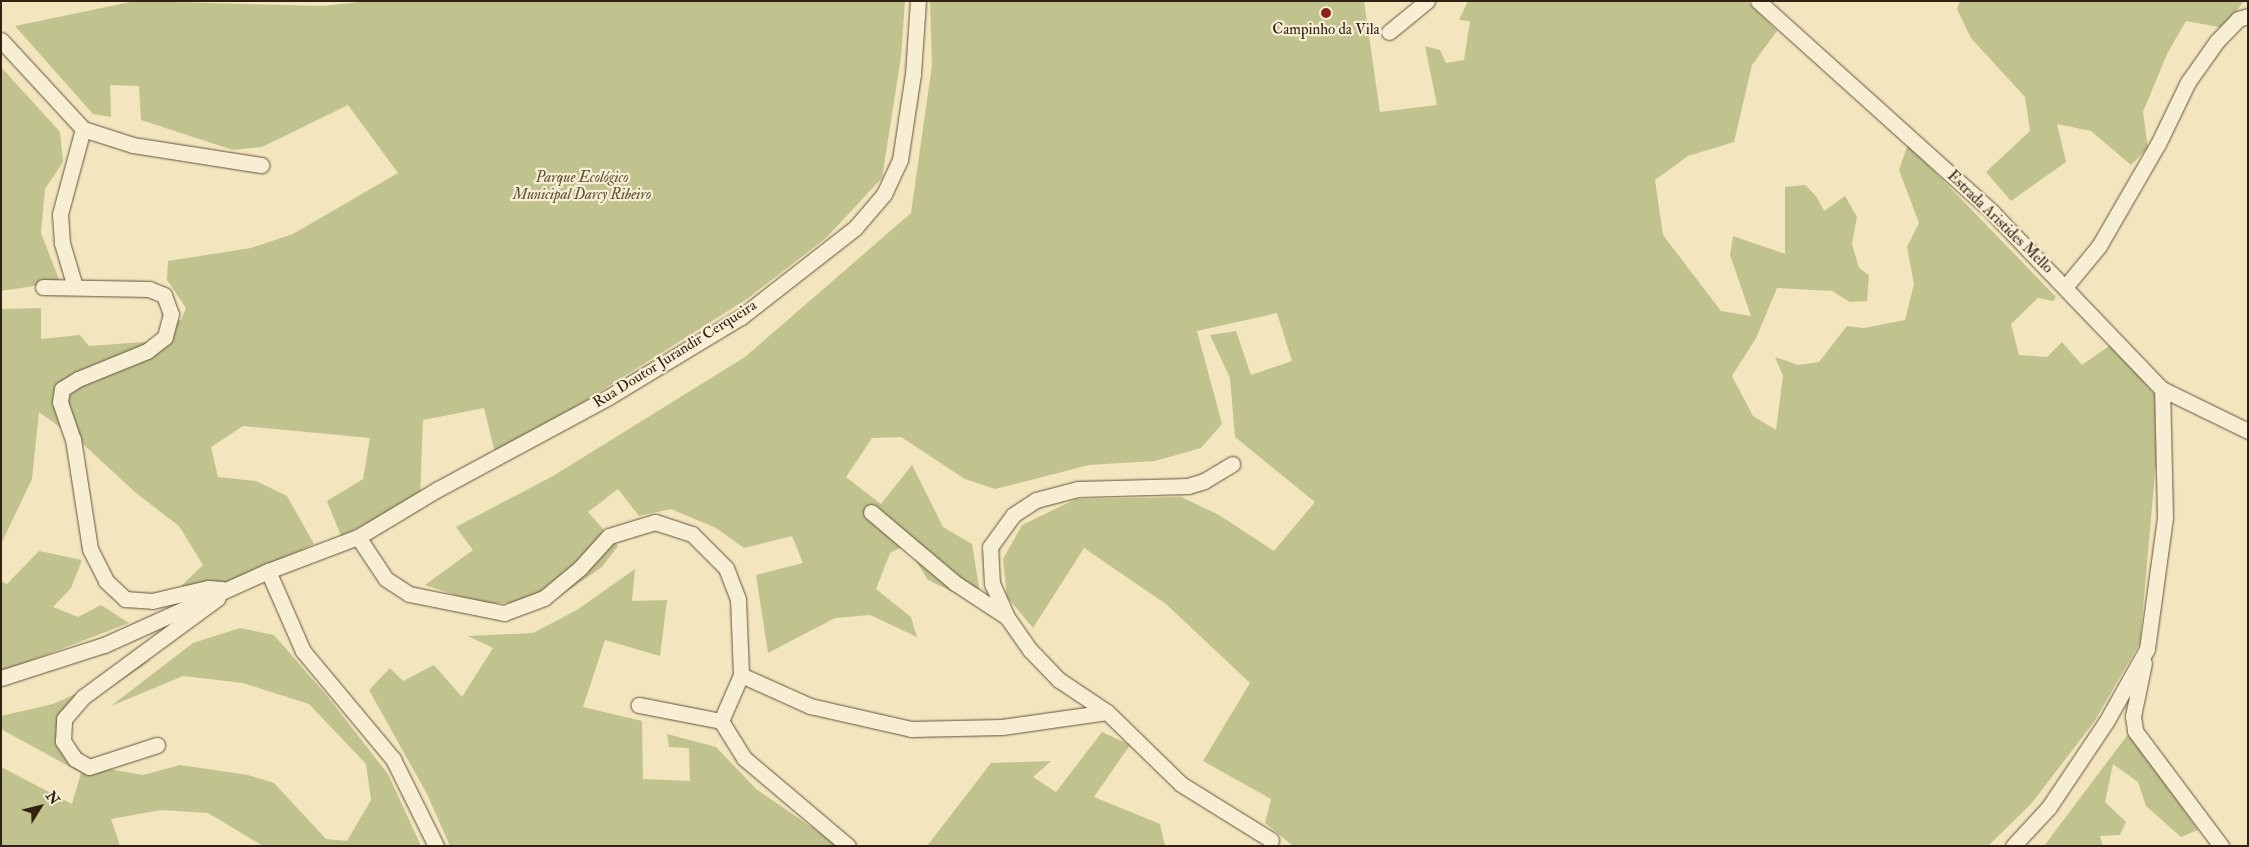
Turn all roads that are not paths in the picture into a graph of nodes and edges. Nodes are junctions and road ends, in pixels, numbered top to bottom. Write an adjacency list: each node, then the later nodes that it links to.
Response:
1 (918, 1): 16 (street, Rua Doutor Jurandir Cerqueira)
2 (1427, 1): 5 (street)
3 (1758, 1): 9 (street, Estrada Aristides Mello)
4 (2248, 16): 9 (street)
5 (1389, 32)
6 (1, 40): 7 (street)
7 (83, 129): 8 (street); 11 (street)
8 (260, 164)
9 (2066, 286): 12 (street, Estrada Aristides Mello)
10 (43, 287): 11 (street)
11 (76, 287): 18 (street)
12 (2162, 389): 13 (street, Estrada Aristides Mello); 20 (street)
13 (2248, 431)
14 (1232, 464): 19 (street)
15 (870, 512): 19 (street)
16 (358, 537): 17 (street, Rua Doutor Jurandir Cerqueira); 21 (street)
17 (268, 571): 18 (street, Rua Doutor Jurandir Cerqueira); 28 (street)
18 (226, 590): 22 (street, Rua Doutor Jurandir Cerqueira); 26 (street)
19 (1007, 617): 24 (street)
20 (2147, 649): 30 (street); 31 (street)
21 (741, 675): 24 (street); 25 (street)
22 (1, 678)
23 (639, 705): 25 (street)
24 (1107, 712): 27 (street)
25 (721, 721): 29 (street)
26 (158, 745)
27 (1271, 840)
28 (436, 846)
29 (848, 846)
30 (2013, 846)
31 (2221, 846)

